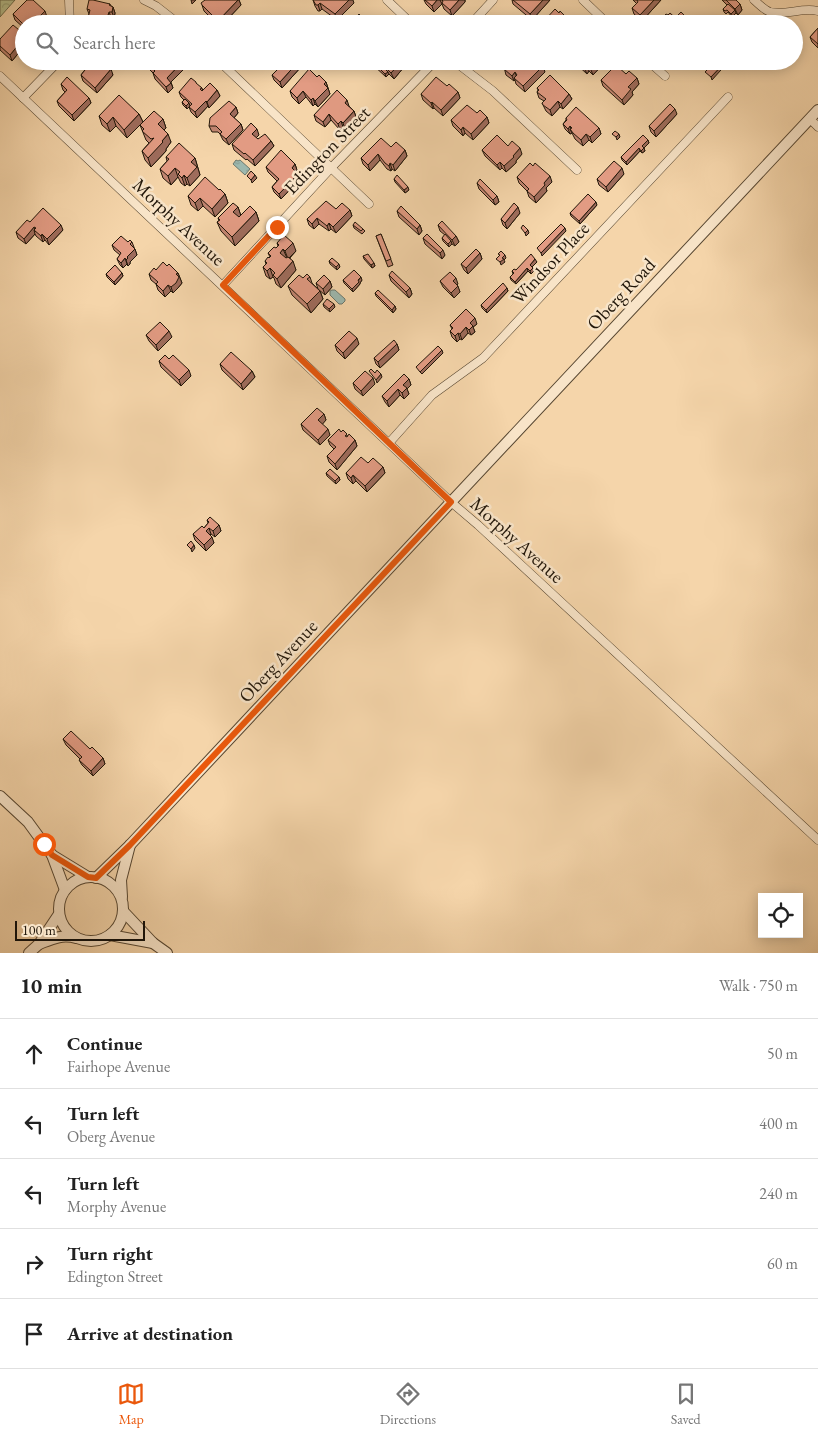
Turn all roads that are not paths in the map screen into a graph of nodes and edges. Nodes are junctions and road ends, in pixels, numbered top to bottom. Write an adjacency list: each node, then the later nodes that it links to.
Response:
1 (69, 0): 8 (street)
2 (144, 0): 9 (street)
3 (387, 0): 10 (street)
4 (493, 0): 11 (street)
5 (583, 0): 12 (street)
6 (754, 0): 7 (street)
7 (818, 12)
8 (70, 15)
9 (168, 15)
10 (403, 15)
11 (479, 15)
12 (599, 15)
13 (50, 70): 21 (street)
14 (228, 70): 25 (street)
15 (426, 70): 25 (street, Edington Street)
16 (465, 70): 26 (street)
17 (658, 70): 19 (street)
18 (0, 76): 21 (street, Morphy Avenue)
19 (664, 76)
20 (728, 97): 29 (street, Windsor Place)
21 (23, 98): 28 (street, Morphy Avenue)
22 (818, 110): 23 (street, Oberg Road)
23 (810, 119): 24 (street); 30 (street, Oberg Road)
24 (818, 127)
25 (331, 168): 27 (street); 28 (street, Edington Street)
26 (577, 170)
27 (370, 204)
28 (223, 285): 29 (street, Morphy Avenue)
29 (389, 443): 30 (street, Morphy Avenue)
30 (451, 502): 32 (street, Morphy Avenue); 33 (street, Oberg Avenue)
31 (0, 796): 34 (street)
32 (818, 840)
33 (130, 845): 35 (street, Oberg Avenue); 37 (street, Oberg Avenue)
34 (52, 855): 35 (street); 36 (street)
35 (92, 878): 36 (street); 37 (street)
36 (65, 890): 38 (street)
37 (122, 905): 39 (street); 41 (street)
38 (59, 914): 40 (street); 42 (street)
39 (110, 935): 40 (street); 41 (street)
40 (83, 940): 42 (street)
41 (153, 943): 44 (street)
42 (39, 944): 43 (street)
43 (29, 953)
44 (167, 953)

